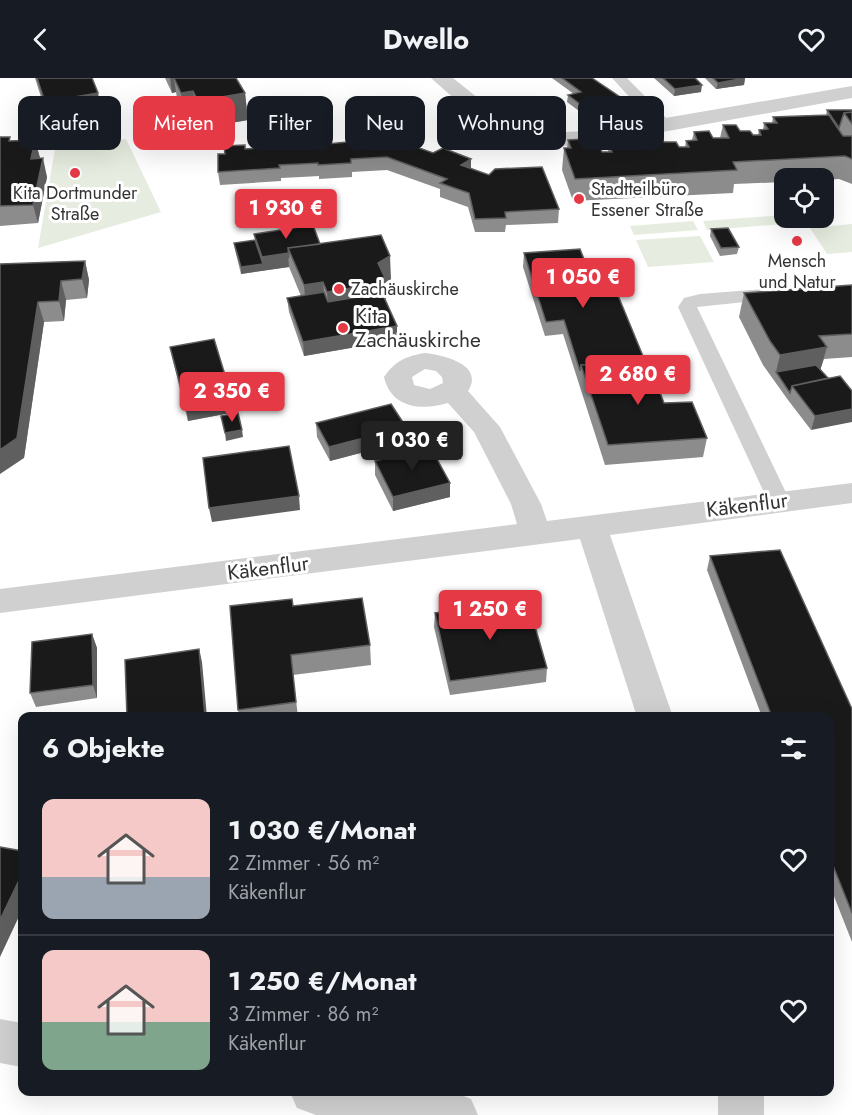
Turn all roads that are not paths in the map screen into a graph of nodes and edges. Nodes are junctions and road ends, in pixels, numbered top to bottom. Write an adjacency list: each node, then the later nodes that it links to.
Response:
1 (441, 78): 6 (street)
2 (620, 78): 4 (lane)
3 (852, 92): 5 (street)
4 (637, 96)
5 (664, 125)
6 (578, 138)
7 (794, 293): 10 (lane)
8 (452, 392): 12 (street)
9 (852, 493): 10 (street, Käkenflur)
10 (778, 501): 11 (street, Käkenflur)
11 (591, 525): 12 (street, Käkenflur); 14 (street)
12 (535, 533): 13 (street, Käkenflur)
13 (0, 601)
14 (654, 712)
15 (0, 1041): 16 (street)
16 (18, 1044)
17 (338, 1096): 19 (street)
18 (741, 1096): 20 (street)
19 (455, 1115)
20 (741, 1115)

